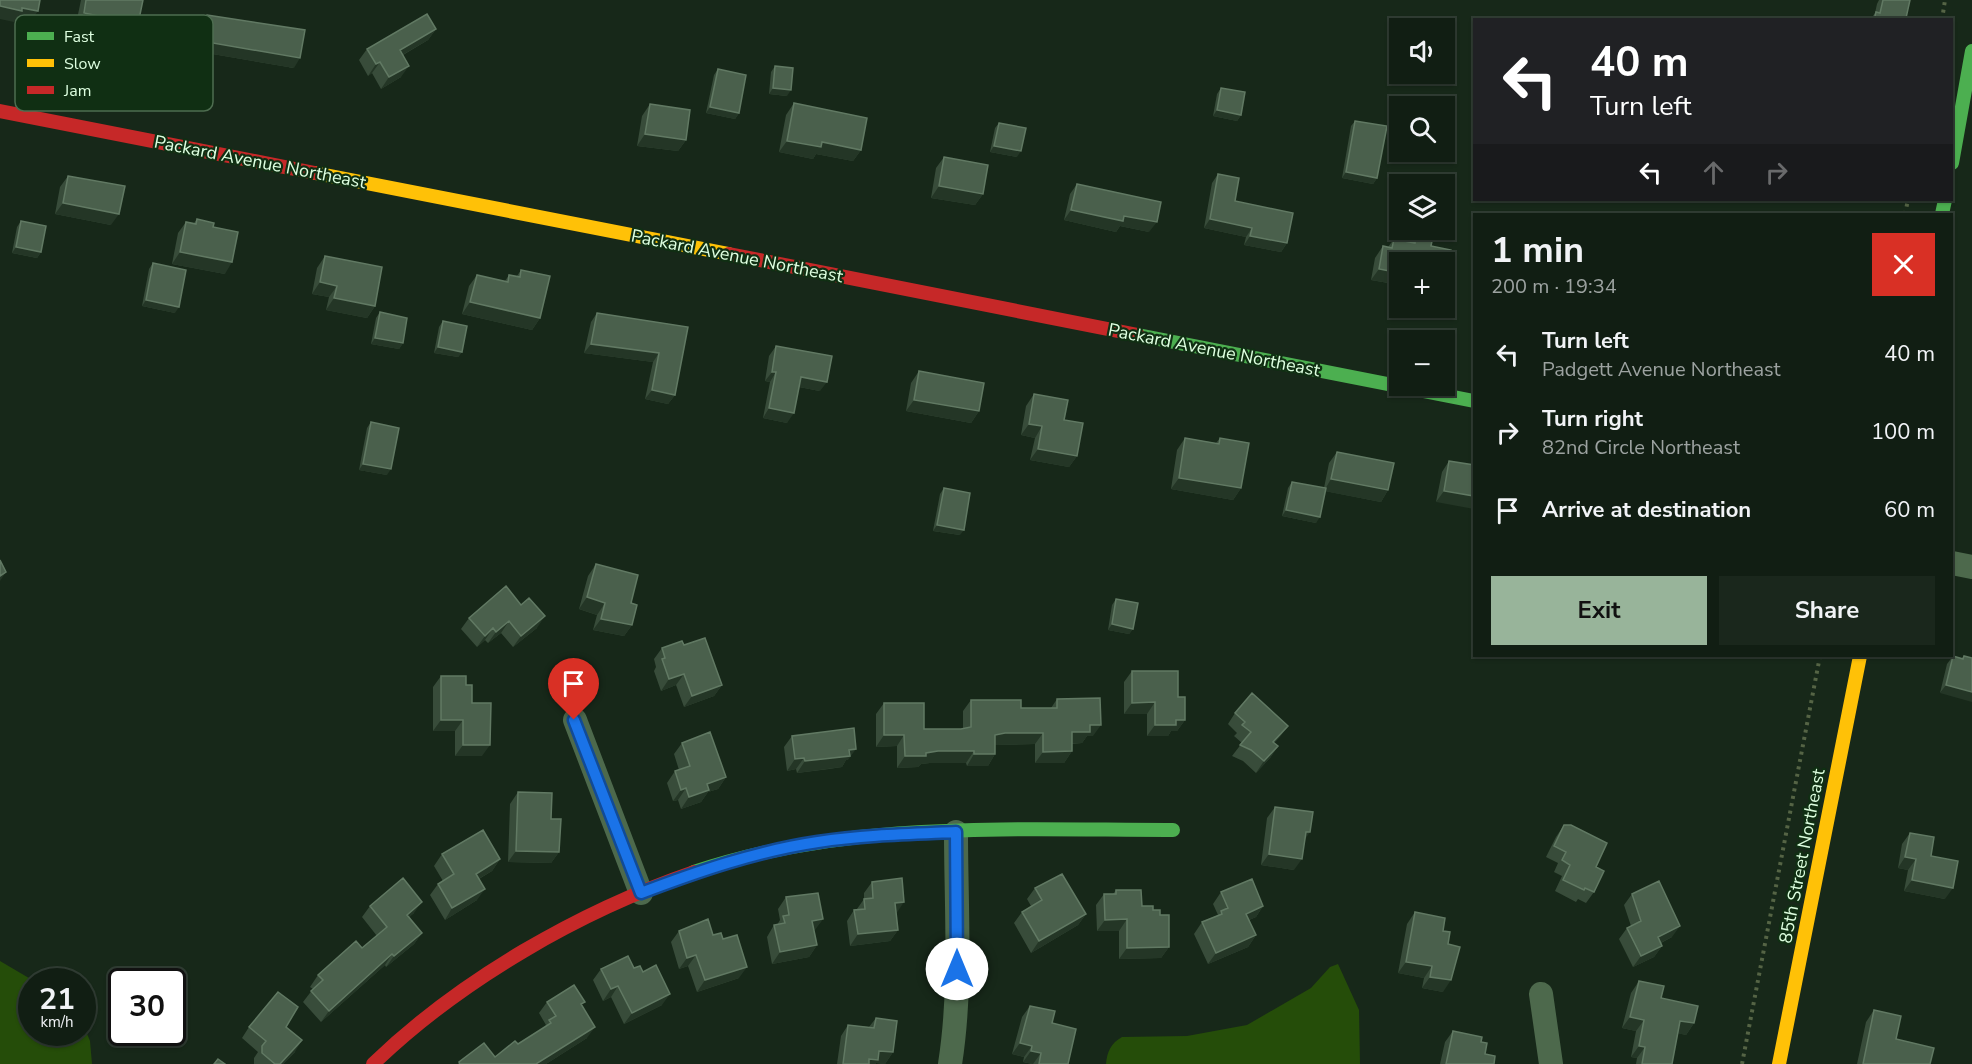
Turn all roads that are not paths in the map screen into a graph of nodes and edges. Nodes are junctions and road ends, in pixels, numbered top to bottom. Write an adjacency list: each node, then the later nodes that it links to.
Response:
1 (1972, 51): 3 (street)
2 (0, 111): 4 (street, Packard Avenue Northeast)
3 (1953, 157)
4 (1473, 400)
5 (1953, 563): 6 (street)
6 (1972, 567)
7 (1860, 657): 16 (street, 85th Street Northeast)
8 (574, 720): 11 (street)
9 (1173, 830): 10 (street)
10 (956, 832): 11 (street); 14 (street)
11 (641, 893): 13 (street)
12 (1541, 994): 15 (street)
13 (373, 1064)
14 (950, 1064)
15 (1551, 1064)
16 (1779, 1064)

